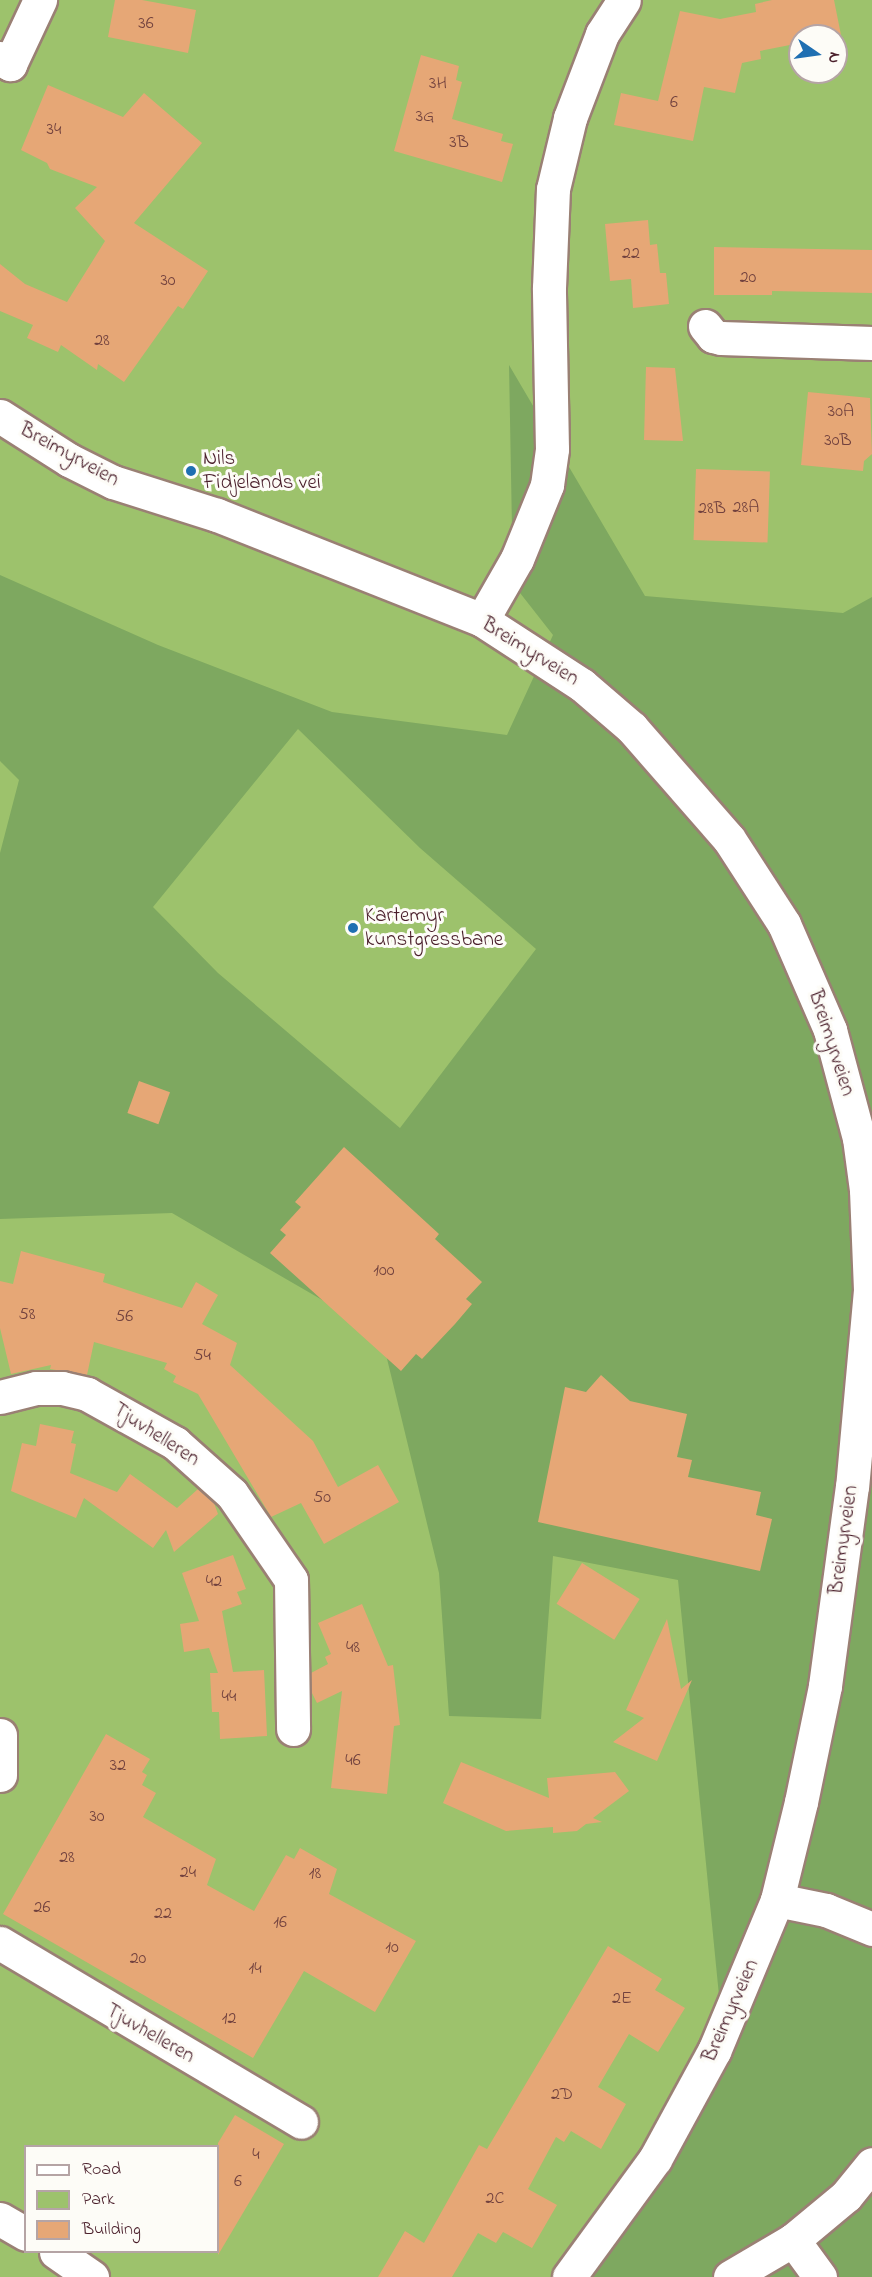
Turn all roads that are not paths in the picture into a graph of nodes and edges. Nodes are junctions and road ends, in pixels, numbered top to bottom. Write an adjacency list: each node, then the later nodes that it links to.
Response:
1 (40, 0): 3 (street)
2 (624, 0): 7 (street)
3 (3, 70)
4 (705, 326): 5 (street)
5 (872, 343)
6 (0, 416): 7 (street, Breimyrveien)
7 (482, 620): 12 (street, Breimyrveien)
8 (0, 1397): 9 (street, Tjuvhelleren)
9 (293, 1729)
10 (0, 1735): 11 (street)
11 (0, 1775)
12 (777, 1900): 13 (street); 20 (street, Breimyrveien)
13 (872, 1929)
14 (0, 1943): 15 (street, Tjuvhelleren)
15 (301, 2122)
16 (872, 2164): 17 (street)
17 (794, 2240): 21 (street); 22 (street)
18 (57, 2253): 19 (street)
19 (92, 2277)
20 (568, 2277)
21 (730, 2277)
22 (820, 2277)

